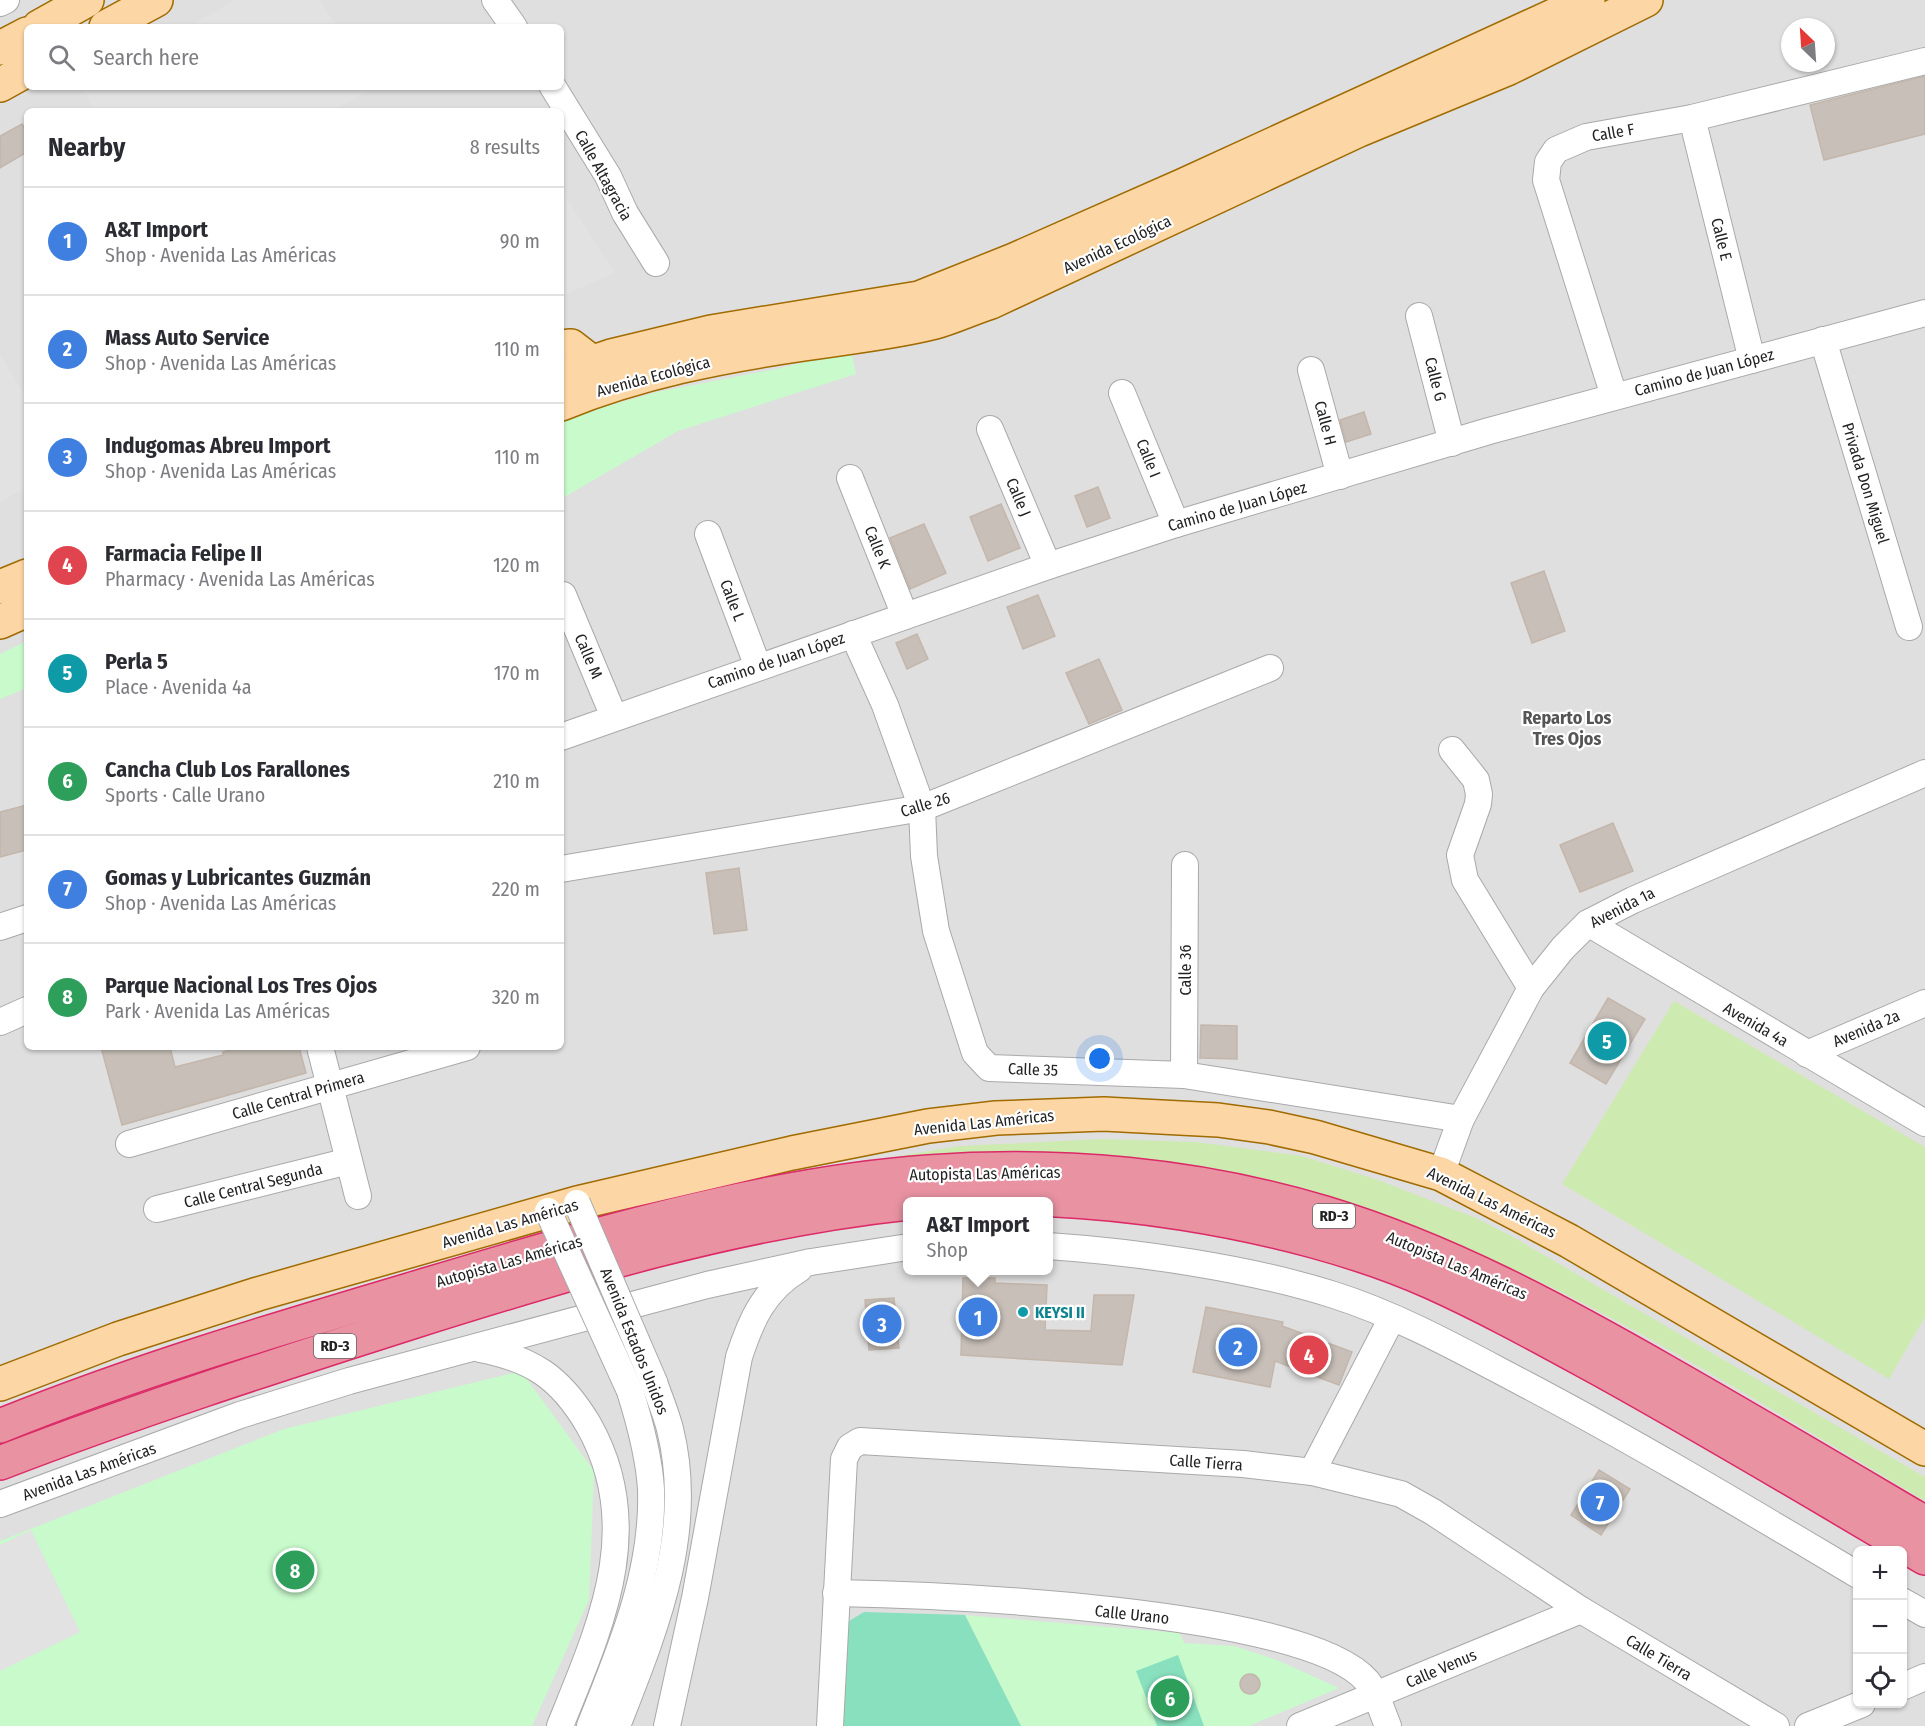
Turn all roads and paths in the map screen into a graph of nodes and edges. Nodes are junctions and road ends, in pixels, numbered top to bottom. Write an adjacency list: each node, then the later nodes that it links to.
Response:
1 (6, 0): 7 (street)
2 (87, 0): 8 (main road)
3 (156, 0): 9 (main road)
4 (495, 0): 10 (street)
5 (1588, 0): 24 (main road, Avenida Ecológica)
6 (1646, 0): 29 (main road, Avenida Ecológica)
7 (0, 3)
8 (44, 24)
9 (112, 24)
10 (512, 24)
11 (24, 36): 12 (main road)
12 (0, 48)
13 (1925, 61): 17 (street, Calle F)
14 (24, 72): 15 (main road)
15 (0, 85)
16 (555, 90): 18 (street, Calle Altagracia)
17 (1692, 118): 23 (street, Calle E); 28 (street, Calle F)
18 (656, 263)
19 (1925, 313): 21 (street, Camino de Juan López)
20 (1419, 315): 31 (street, Calle G)
21 (1823, 340): 23 (street, Camino de Juan López); 43 (street, Privada Don Miguel)
22 (564, 347): 24 (main road)
23 (1752, 360): 28 (street, Camino de Juan López)
24 (592, 363): 26 (main road, Avenida Ecológica)
25 (1311, 370): 32 (street, Calle H)
26 (564, 372)
27 (1122, 393): 34 (street, Calle I)
28 (1614, 396): 31 (street, Camino de Juan López)
29 (564, 403)
30 (990, 429): 36 (street, Calle J)
31 (1452, 443): 32 (street, Camino de Juan López)
32 (1340, 476): 34 (street, Camino de Juan López)
33 (850, 477): 41 (street, Calle K)
34 (1176, 524): 36 (street, Camino de Juan López)
35 (708, 534): 45 (street, Calle L)
36 (1048, 566): 41 (street, Camino de Juan López)
37 (24, 577): 38 (main road)
38 (0, 587)
39 (564, 597): 47 (street, Calle M)
40 (24, 611): 42 (main road)
41 (905, 616): 44 (street, Camino de Juan López)
42 (0, 622)
43 (1908, 627)
44 (853, 634): 45 (street, Camino de Juan López); 51 (street, Calle 35)
45 (758, 667): 47 (street, Camino de Juan López)
46 (1270, 668): 51 (street, Calle 26)
47 (614, 717): 48 (street, Camino de Juan López)
48 (564, 736)
49 (1452, 750): 57 (street)
50 (1925, 773): 55 (street, Avenida 1a)
51 (922, 808): 53 (street, Calle 26); 64 (street, Calle 35)
52 (1185, 865): 64 (street, Calle 36)
53 (564, 868)
54 (24, 919): 56 (street)
55 (1588, 923): 57 (street, Avenida 1a); 63 (street, Avenida 4a)
56 (0, 927)
57 (1531, 988): 66 (street, Avenida 1a)
58 (1925, 1003): 63 (street, Avenida 2a)
59 (24, 1011): 60 (street)
60 (0, 1022)
61 (321, 1050): 65 (street)
62 (456, 1050): 65 (street, Calle Central Primera)
63 (1807, 1054): 67 (street, Avenida 4a)
64 (1184, 1075): 66 (street, Calle 35)
65 (330, 1086): 68 (street, Calle Central Primera); 69 (street)
66 (1461, 1119): 70 (street, Avenida 1a)
67 (1925, 1123)
68 (129, 1143)
69 (349, 1161): 71 (street); 75 (street, Calle Central Segunda)
70 (1441, 1174): 74 (main road, Avenida Las Américas); 83 (main road, Avenida Las Américas)
71 (358, 1196)
72 (1053, 1200): 88 (highway, Autopista Las Américas / RD-3)
73 (903, 1204): 84 (highway, Autopista Las Américas / RD-3)
74 (563, 1207): 81 (main road, Avenida Las Américas); 99 (street, Avenida Estados Unidos, bridge); 100 (street, Avenida Estados Unidos, bridge)
75 (157, 1209)
76 (1053, 1247): 79 (street)
77 (903, 1248): 78 (street, Avenida Las Américas)
78 (811, 1262): 80 (street, Avenida Las Américas); 101 (street)
79 (1392, 1317): 85 (street); 89 (street)
80 (473, 1348): 86 (street, Avenida Las Américas); 98 (street)
81 (0, 1384)
82 (0, 1426): 87 (highway, Autopista Las Américas / RD-3)
83 (1925, 1449)
84 (0, 1463)
85 (1312, 1472): 90 (street, Calle Tierra); 92 (street, Calle Tierra)
86 (0, 1504)
87 (1925, 1523)
88 (1925, 1558)
89 (1853, 1573)
90 (836, 1593): 96 (street, Calle Urano); 102 (street, Calle Tierra)
91 (1907, 1604): 93 (street)
92 (1581, 1610): 96 (street, Calle Venus); 105 (street, Calle Tierra)
93 (1925, 1614)
94 (1925, 1677): 95 (street)
95 (1907, 1685)
96 (1376, 1696): 103 (street, Calle Venus); 104 (street, Calle Urano)
97 (1853, 1708): 106 (street)
98 (560, 1726)
99 (590, 1726)
100 (617, 1726)
101 (667, 1726)
102 (830, 1726)
103 (1300, 1726)
104 (1388, 1726)
105 (1776, 1726)
106 (1808, 1726)

